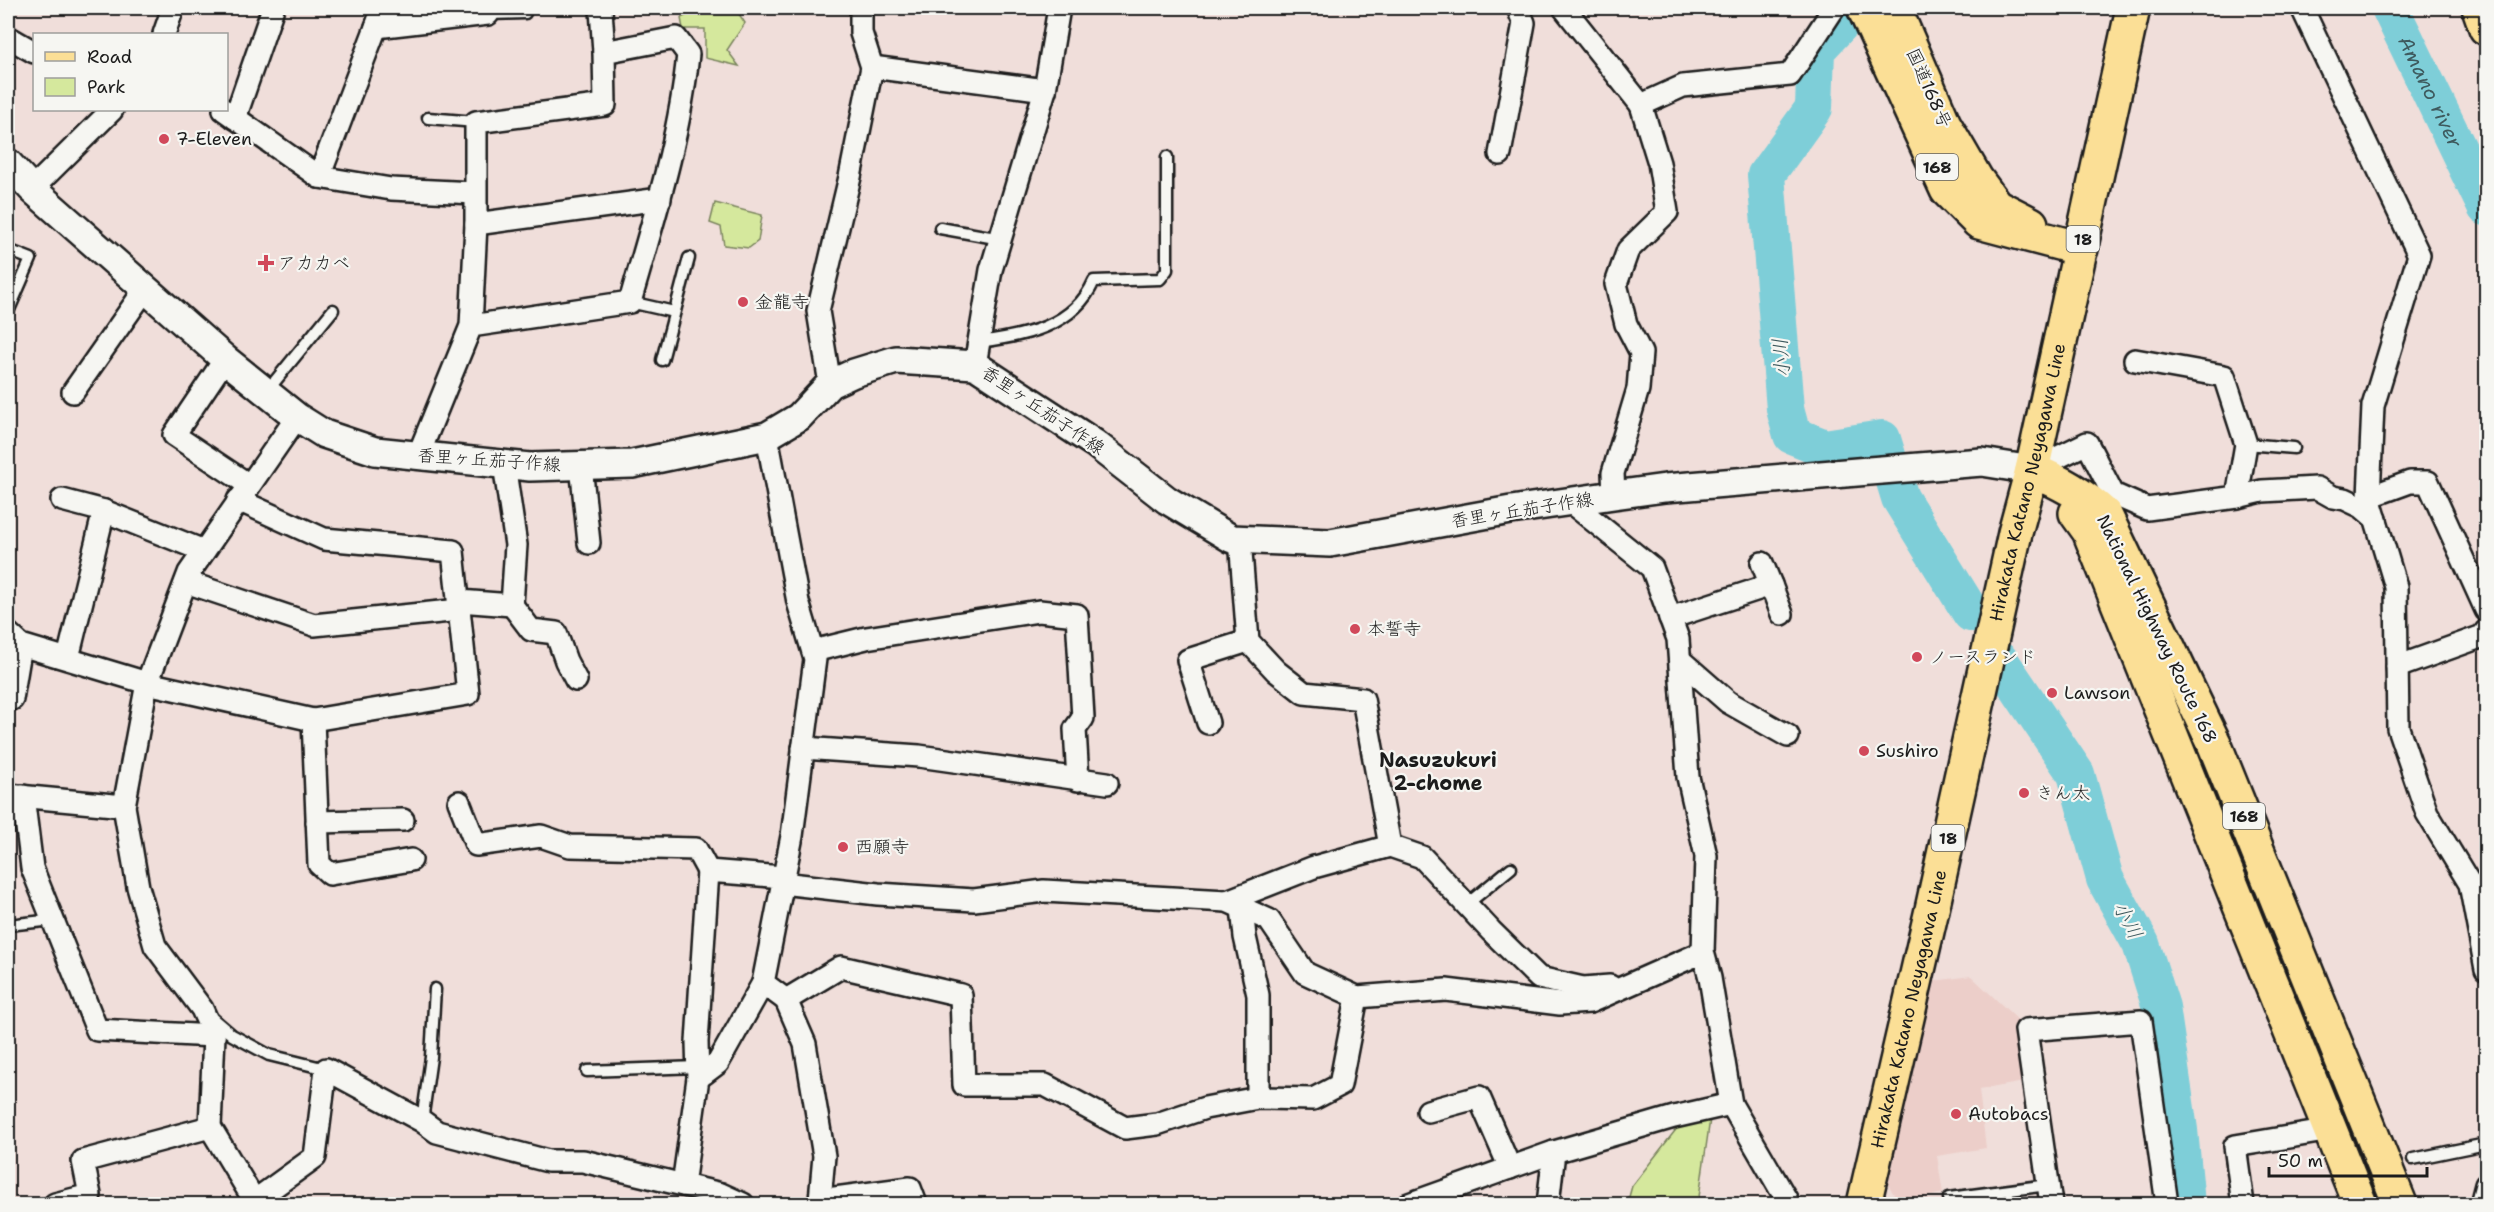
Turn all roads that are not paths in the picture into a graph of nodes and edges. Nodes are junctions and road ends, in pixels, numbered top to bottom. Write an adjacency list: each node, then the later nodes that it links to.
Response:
1 (173, 8): 18 (street)
2 (273, 8): 26 (street)
3 (861, 8): 22 (street)
4 (1059, 8): 23 (street)
5 (1518, 8): 29 (street)
6 (1564, 8): 24 (street)
7 (1834, 8): 24 (street)
8 (1864, 8): 39 (main road, 168)
9 (1894, 8): 39 (main road, 国道168号)
10 (2133, 8): 39 (main road, Hirakata Katano Neyagawa Line / 18)
11 (2302, 8): 66 (street)
12 (2479, 8): 17 (main road)
13 (489, 10): 15 (lane); 16 (street)
14 (601, 10): 21 (street)
15 (525, 13)
16 (379, 17): 32 (street)
17 (2487, 28)
18 (164, 33)
19 (9, 42): 20 (street)
20 (33, 52)
21 (604, 52): 28 (street); 35 (street)
22 (872, 67): 23 (street); 52 (street)
23 (1045, 90): 38 (street)
24 (1641, 105): 64 (street)
25 (109, 111): 33 (street)
26 (229, 114): 32 (street)
27 (428, 118): 28 (lane)
28 (476, 122): 34 (street)
29 (1500, 154)
30 (1167, 157): 48 (lane)
31 (8, 163): 33 (street, 香里ヶ丘茄子作線)
32 (319, 177): 34 (street)
33 (32, 189): 42 (street, 香里ヶ丘茄子作線)
34 (475, 194): 36 (street)
35 (660, 199): 36 (street); 43 (street)
36 (476, 224): 47 (street)
37 (940, 228): 38 (lane)
38 (1001, 239): 48 (street)
39 (2081, 249): 62 (main road, Hirakata Katano Neyagawa Line / 18)
40 (8, 250): 45 (lane)
41 (689, 258): 46 (lane)
42 (146, 288): 49 (street, 香里ヶ丘茄子作線); 53 (street)
43 (630, 302): 46 (lane); 47 (street)
44 (333, 310): 54 (lane)
45 (8, 312)
46 (674, 312): 50 (lane)
47 (471, 326): 59 (street)
48 (977, 353): 52 (street, 香里ヶ丘茄子作線); 73 (street, 香里ヶ丘茄子作線)
49 (225, 359): 54 (street, 香里ヶ丘茄子作線); 63 (street)
50 (662, 360)
51 (2135, 360): 57 (street)
52 (830, 384): 56 (street, 香里ヶ丘茄子作線)
53 (73, 392)
54 (266, 392): 55 (street, 香里ヶ丘茄子作線)
55 (297, 417): 59 (street, 香里ヶ丘茄子作線); 63 (street)
56 (767, 436): 61 (street, 香里ヶ丘茄子作線); 87 (street)
57 (2246, 444): 58 (lane); 65 (street)
58 (2294, 448)
59 (418, 456): 60 (street, 香里ヶ丘茄子作線)
60 (504, 464): 61 (street, 香里ヶ丘茄子作線); 79 (street)
61 (581, 465): 74 (street)
62 (2032, 470): 64 (street, 香里ヶ丘茄子作線); 69 (street); 71 (main road, National Highway Route 168 / 168); 132 (main road, National Highway Route 168 / 168); 149 (main road, Hirakata Katano Neyagawa Line / 18)
63 (243, 493): 75 (street); 80 (street)
64 (1614, 495): 68 (street, 香里ヶ丘茄子作線)
65 (2237, 497): 69 (street); 72 (street)
66 (2369, 497): 72 (street); 81 (street)
67 (62, 500): 70 (street)
68 (1569, 501): 73 (street, 香里ヶ丘茄子作線); 83 (street)
69 (2147, 509): 71 (street)
70 (104, 511): 75 (street); 88 (street)
71 (2105, 515): 153 (main road, National Highway Route 168 / 168)
72 (2376, 519): 90 (street)
73 (1240, 539): 86 (street)
74 (589, 543)
75 (204, 551): 77 (street)
76 (1762, 563): 78 (street)
77 (186, 582): 80 (street); 92 (street)
78 (1771, 585): 82 (street); 83 (street)
79 (512, 605): 80 (street); 91 (street)
80 (459, 606): 94 (street)
81 (2487, 610)
82 (1782, 614)
83 (1670, 618): 89 (street)
84 (2487, 632): 90 (street)
85 (14, 639): 88 (street); 93 (street)
86 (1248, 642): 95 (street); 105 (street)
87 (813, 651): 97 (street); 98 (street)
88 (68, 658): 92 (street)
89 (1680, 660): 96 (street); 115 (street)
90 (2397, 667): 110 (street)
91 (576, 680)
92 (147, 682): 94 (street); 102 (street)
93 (8, 700)
94 (313, 720): 104 (street)
95 (1208, 723)
96 (1788, 736)
97 (803, 748): 98 (street); 109 (street)
98 (1078, 780): 99 (street)
99 (1107, 783)
100 (15, 795): 102 (street); 113 (street)
101 (459, 802): 108 (street)
102 (124, 806): 122 (street)
103 (403, 820): 104 (street)
104 (317, 822): 106 (street)
105 (1390, 846): 111 (street); 112 (street)
106 (411, 860)
107 (1511, 868): 112 (lane)
108 (708, 871): 109 (street); 126 (street)
109 (782, 880): 111 (street); 117 (street)
110 (2478, 881): 116 (street)
111 (1235, 904): 120 (street); 127 (street)
112 (1466, 906): 118 (street)
113 (53, 920): 114 (lane); 123 (street)
114 (8, 925)
115 (1703, 952): 118 (street); 128 (street)
116 (2487, 969)
117 (763, 983): 121 (street); 126 (street)
118 (1626, 986): 120 (street)
119 (435, 989): 130 (lane)
120 (1357, 997): 127 (street)
121 (786, 1000): 127 (street); 142 (street)
122 (202, 1009): 123 (street); 124 (lane)
123 (214, 1036): 131 (street)
124 (327, 1069): 130 (street); 141 (street)
125 (586, 1071): 126 (lane)
126 (698, 1072): 137 (street)
127 (1258, 1098)
128 (1731, 1104): 134 (street); 148 (street)
129 (1428, 1111): 136 (street)
130 (422, 1121): 137 (street)
131 (210, 1127): 141 (street); 143 (street)
132 (2331, 1130): 151 (street); 152 (main road, National Highway Route 168 / 168)
133 (2487, 1144): 135 (lane)
134 (1554, 1152): 136 (street); 147 (street)
135 (2413, 1159)
136 (1509, 1168): 146 (street)
137 (683, 1185): 144 (street)
138 (2487, 1185): 154 (street)
139 (2050, 1195): 140 (lane); 150 (street)
140 (1949, 1198)
141 (252, 1202)
142 (819, 1202): 145 (street)
143 (55, 1204)
144 (743, 1204)
145 (916, 1204)
146 (1409, 1204)
147 (1548, 1204)
148 (1789, 1204)
149 (1864, 1204)
150 (2167, 1204)
151 (2243, 1204)
152 (2360, 1204)
153 (2400, 1204)
154 (2481, 1204)

